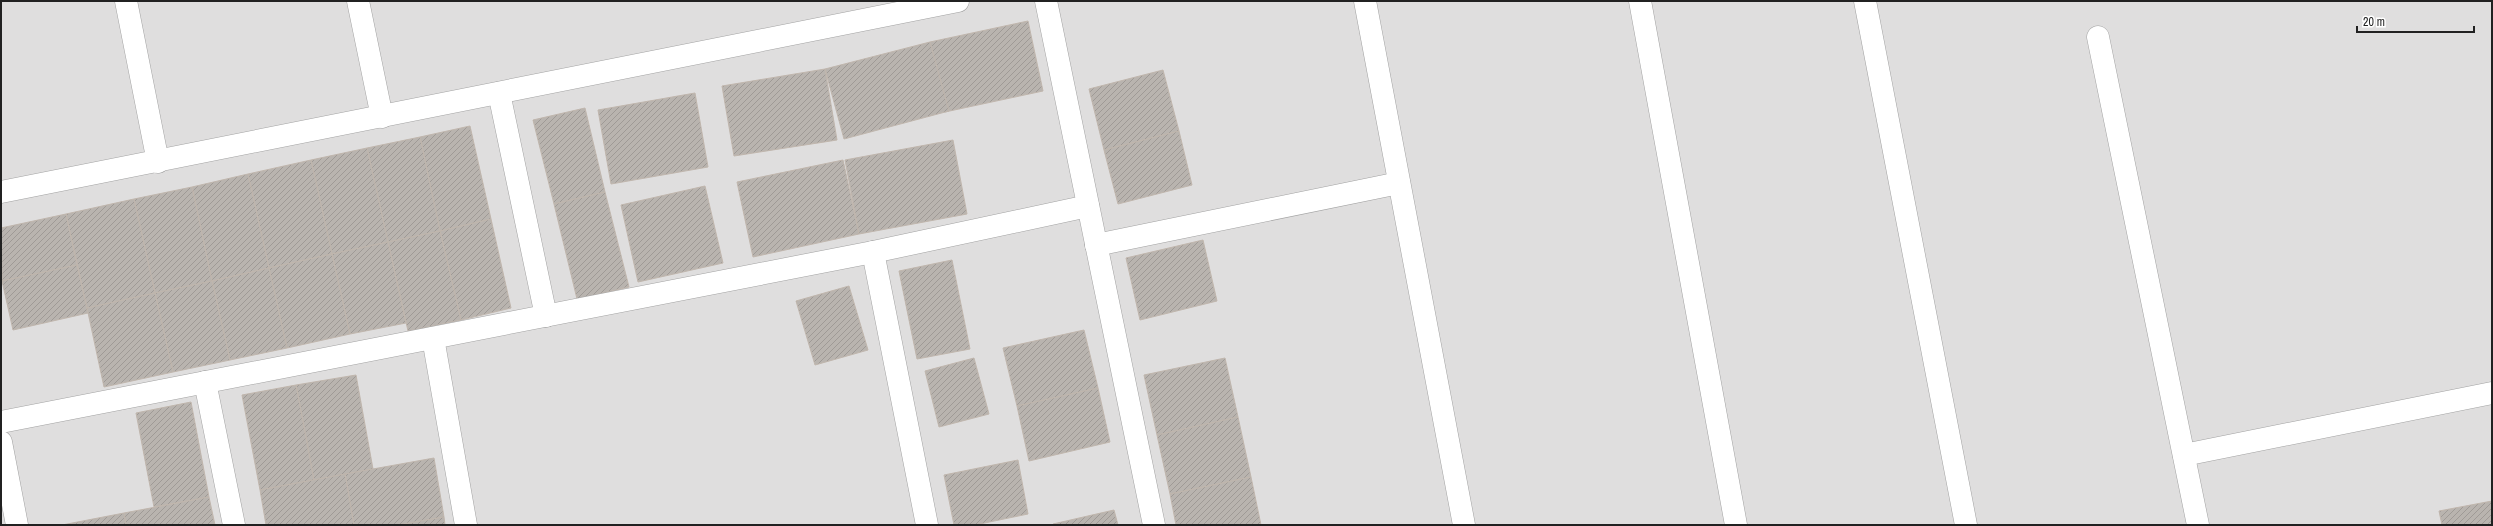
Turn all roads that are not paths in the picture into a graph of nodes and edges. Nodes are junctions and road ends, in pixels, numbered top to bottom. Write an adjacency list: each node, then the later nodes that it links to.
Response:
1 (126, 1): 11 (street)
2 (358, 1): 10 (street)
3 (958, 1): 9 (street)
4 (1046, 1): 14 (street)
5 (1365, 1): 12 (street)
6 (1640, 1): 30 (street)
7 (1865, 1): 31 (street)
8 (2098, 37): 23 (street)
9 (499, 93): 10 (street); 17 (street)
10 (382, 117): 11 (street)
11 (158, 162): 13 (street)
12 (1399, 183): 15 (street); 29 (street)
13 (1, 192)
14 (1088, 206): 15 (street); 16 (street)
15 (1096, 245): 28 (street)
16 (873, 252): 17 (street); 27 (street)
17 (546, 316): 18 (street)
18 (433, 338): 19 (street); 26 (street)
19 (205, 382): 21 (street); 25 (street)
20 (2492, 393): 23 (street)
21 (1, 422)
22 (1, 442): 24 (street)
23 (2184, 455): 32 (street)
24 (17, 525)
25 (234, 525)
26 (466, 525)
27 (927, 525)
28 (1154, 525)
29 (1464, 525)
30 (1736, 525)
31 (1966, 525)
32 (2198, 525)

